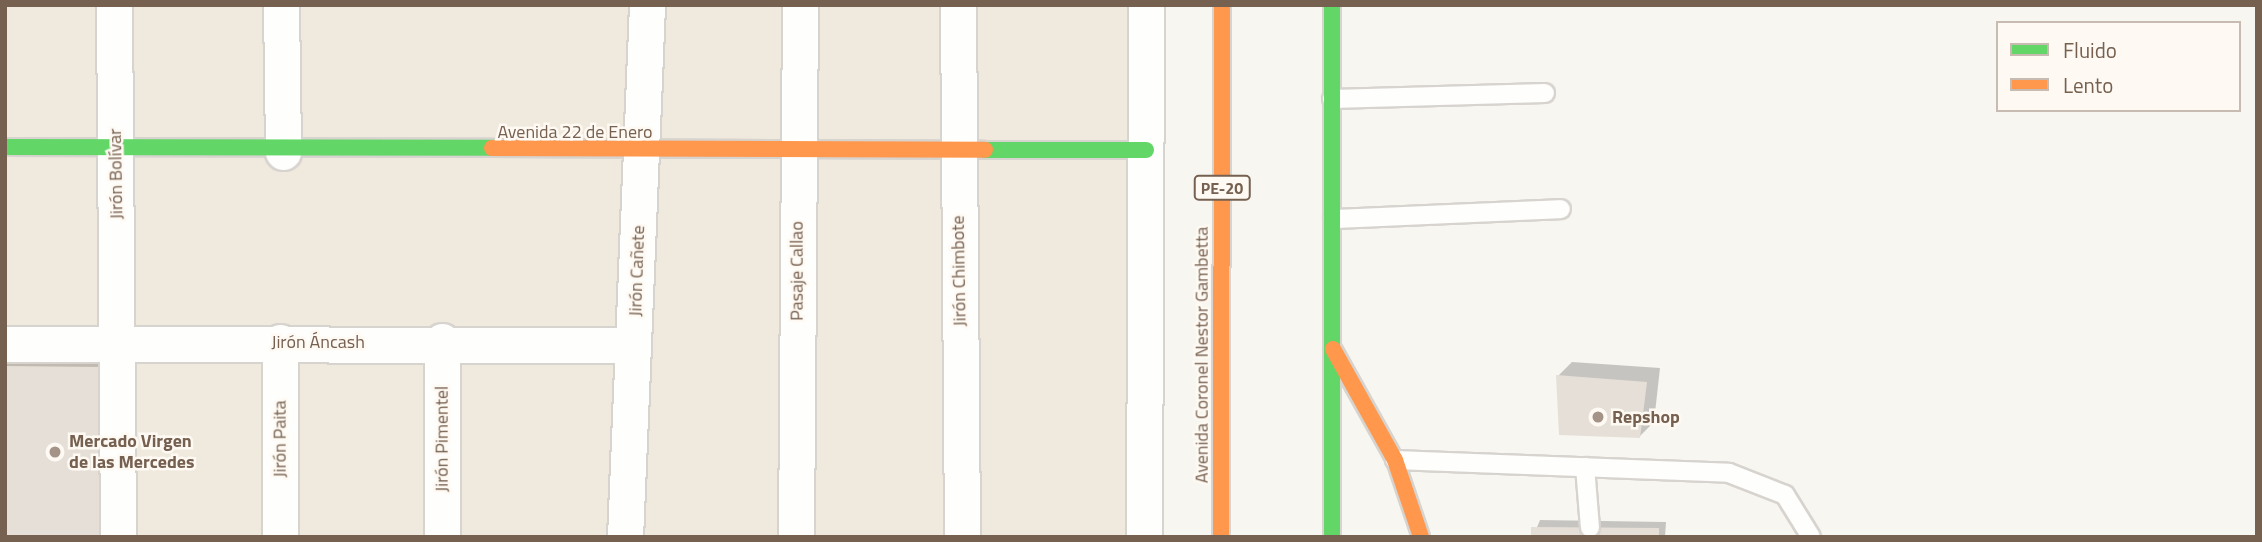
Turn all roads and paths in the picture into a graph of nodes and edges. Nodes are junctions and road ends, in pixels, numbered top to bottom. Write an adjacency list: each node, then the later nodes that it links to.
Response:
1 (114, 5): 12 (street, Jirón Bolívar)
2 (281, 5): 17 (street)
3 (647, 5): 15 (street, Jirón Cañete)
4 (800, 5): 16 (street, Pasaje Callao)
5 (958, 5): 13 (street, Jirón Chimbote)
6 (1146, 5): 14 (street)
7 (1222, 5): 36 (main road, Avenida Coronel Nestor Gambetta / PE-20)
8 (1334, 5): 10 (main road)
9 (1545, 93): 10 (lane)
10 (1332, 99): 19 (main road)
11 (5, 148): 12 (main road, Avenida 22 de Enero)
12 (116, 148): 17 (main road, Avenida 22 de Enero); 22 (street, Jirón Bolívar)
13 (958, 150): 14 (main road, Avenida 22 de Enero); 16 (main road, Avenida 22 de Enero); 34 (street, Jirón Chimbote)
14 (1146, 150): 35 (street)
15 (640, 151): 16 (main road, Avenida 22 de Enero); 17 (main road, Avenida 22 de Enero); 24 (street, Jirón Cañete)
16 (798, 151): 33 (street, Pasaje Callao)
17 (282, 152)
18 (1560, 209): 19 (lane)
19 (1332, 219): 25 (main road)
20 (442, 341): 21 (street, Jirón Áncash); 24 (street, Jirón Áncash); 31 (street, Jirón Pimentel)
21 (280, 342): 22 (street, Jirón Áncash); 30 (street, Jirón Paita)
22 (119, 343): 23 (street, Jirón Áncash); 29 (street, Jirón Bolívar)
23 (5, 344)
24 (631, 345): 32 (street, Jirón Cañete)
25 (1333, 349): 26 (main road); 37 (main road)
26 (1395, 460): 27 (lane); 38 (main road)
27 (1585, 467): 28 (lane); 39 (lane)
28 (1591, 528)
29 (118, 537)
30 (280, 537)
31 (442, 537)
32 (625, 537)
33 (796, 537)
34 (962, 537)
35 (1144, 537)
36 (1221, 537)
37 (1332, 537)
38 (1421, 537)
39 (1811, 537)

